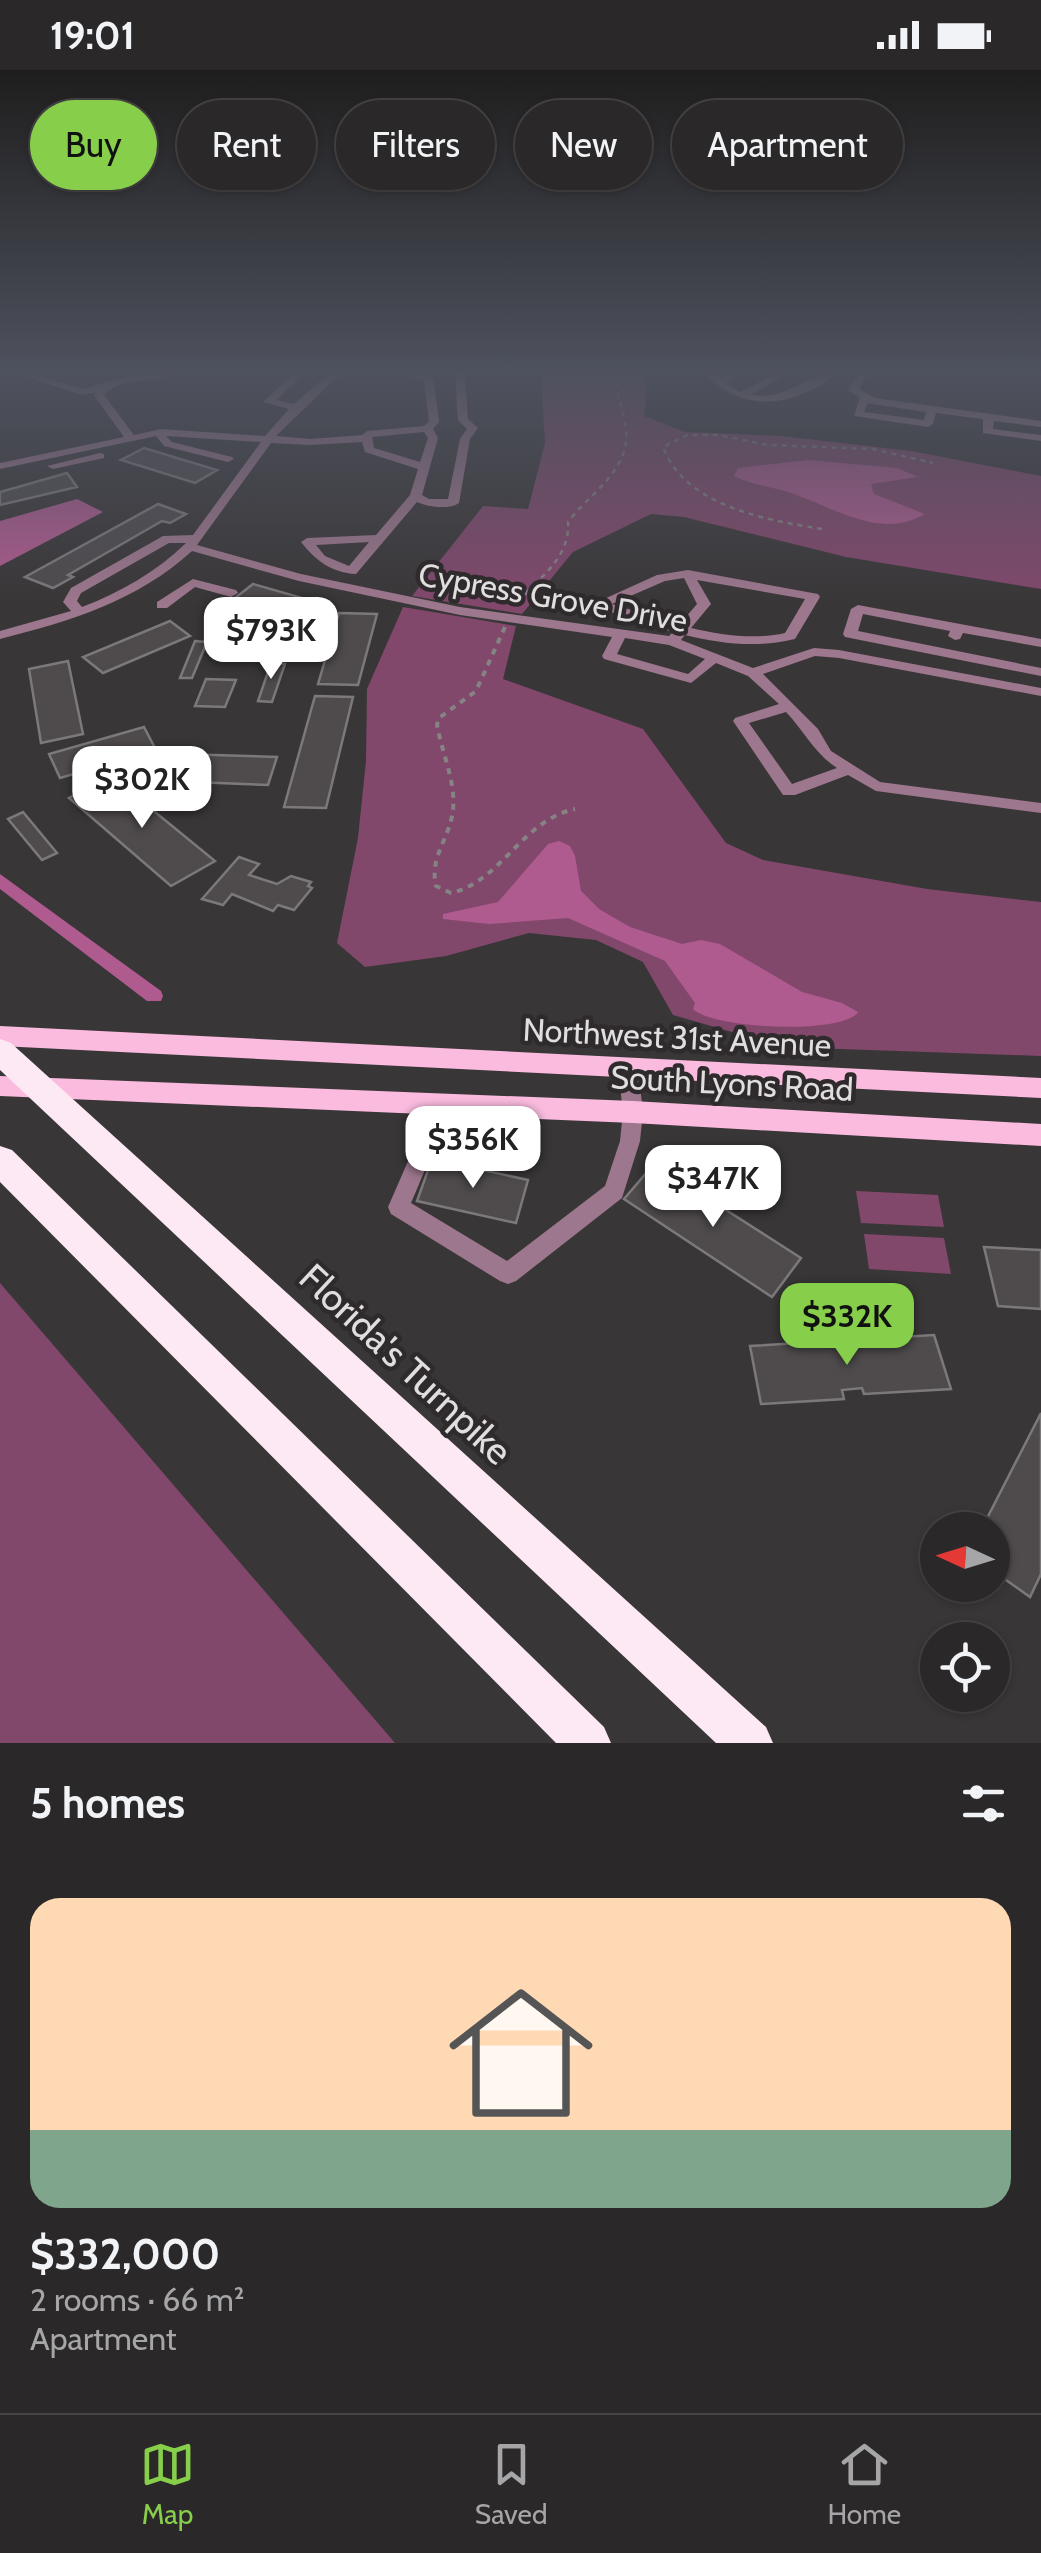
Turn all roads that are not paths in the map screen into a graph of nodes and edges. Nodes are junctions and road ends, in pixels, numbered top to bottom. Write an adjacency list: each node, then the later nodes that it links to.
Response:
1 (79, 451): 9 (street)
2 (196, 451): 8 (street)
3 (260, 451): 15 (street)
4 (373, 451): 11 (street)
5 (428, 451): 11 (street)
6 (463, 451): 13 (street)
7 (100, 456): 9 (street)
8 (228, 459)
9 (29, 465): 10 (street); 12 (street)
10 (0, 466)
11 (424, 466): 13 (street)
12 (0, 478)
13 (416, 496): 14 (street)
14 (380, 538): 14 (street)
15 (193, 543): 19 (street); 19 (street); 22 (street, Cypress Grove Drive)
16 (688, 574): 20 (street); 20 (street); 20 (street)
17 (231, 592): 18 (street)
18 (162, 605)
19 (80, 612): 23 (street)
20 (684, 628): 24 (street)
21 (957, 628): 25 (street); 26 (street); 26 (street)
22 (620, 633): 24 (street, Cypress Grove Drive); 27 (street)
23 (0, 636)
24 (672, 642): 27 (street, Cypress Grove Drive)
25 (1041, 643)
26 (950, 652): 28 (street); 30 (street)
27 (716, 658): 29 (street, Cypress Grove Drive)
28 (1041, 672)
29 (753, 673): 30 (street); 32 (street, Cypress Grove Drive)
30 (944, 675): 31 (street)
31 (1041, 692)
32 (789, 706): 33 (street, Cypress Grove Drive); 33 (street)
33 (847, 770): 34 (street, Cypress Grove Drive)
34 (1041, 808)
35 (0, 1036): 37 (main road, Northwest 31st Avenue)
36 (0, 1052): 45 (highway, Florida's Turnpike)
37 (628, 1069): 39 (main road, Northwest 31st Avenue); 40 (street)
38 (0, 1086): 40 (main road, South Lyons Road)
39 (1041, 1088)
40 (633, 1112): 41 (main road, South Lyons Road); 42 (street)
41 (1041, 1135)
42 (419, 1158)
43 (0, 1160): 44 (highway)
44 (588, 1743)
45 (750, 1743)

